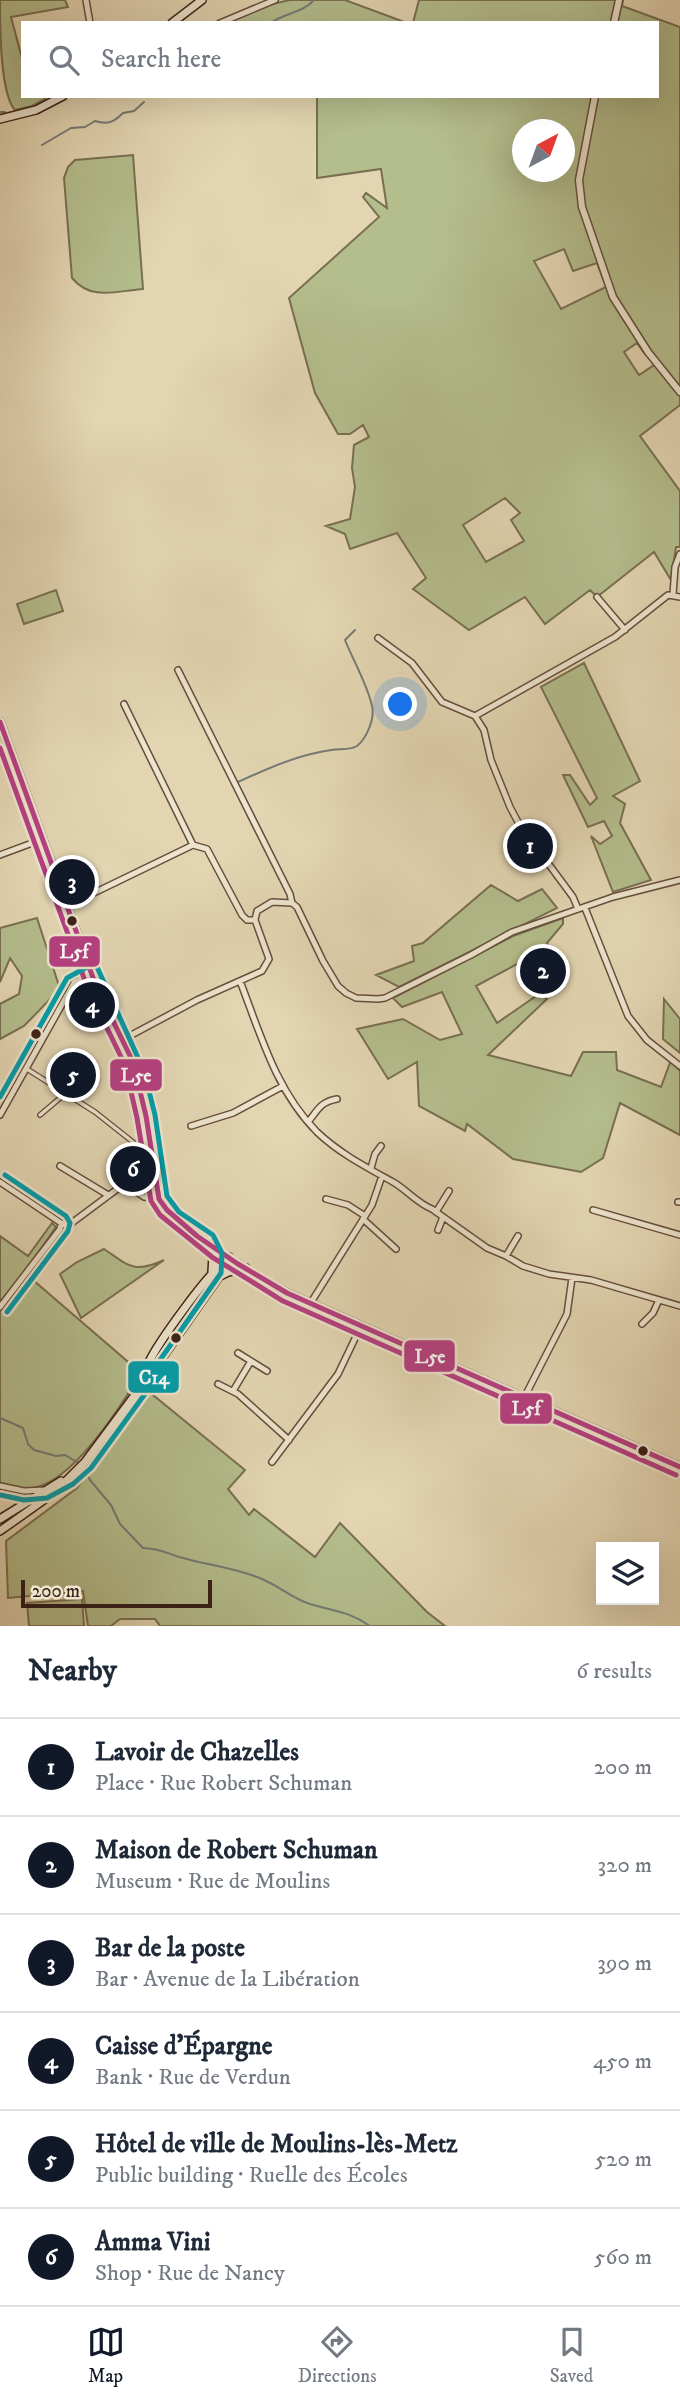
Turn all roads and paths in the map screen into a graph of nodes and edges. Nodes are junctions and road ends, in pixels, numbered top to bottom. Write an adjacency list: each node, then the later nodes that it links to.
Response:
1 (86, 0): 5 (street)
2 (202, 0): 6 (main road)
3 (275, 0): 7 (street)
4 (619, 0): 8 (street)
5 (90, 21)
6 (175, 21)
7 (225, 21)
8 (614, 21)
9 (59, 98): 11 (main road)
10 (595, 98): 12 (street)
11 (0, 119)
12 (680, 391)
13 (680, 554): 14 (street)
14 (677, 596): 16 (street)
15 (597, 597): 16 (street)
16 (625, 630): 20 (street)
17 (378, 638): 20 (street)
18 (178, 670): 26 (street)
19 (124, 704): 23 (street)
20 (475, 716): 29 (street)
21 (0, 722): 22 (main road)
22 (43, 839): 24 (street); 27 (main road)
23 (193, 845): 27 (street); 30 (street)
24 (0, 855)
25 (680, 880): 28 (street)
26 (292, 903): 29 (street); 30 (street)
27 (67, 906): 31 (main road)
28 (585, 908): 29 (street); 34 (street)
29 (578, 909)
30 (256, 920): 32 (street)
31 (92, 974): 33 (main road); 35 (street)
32 (240, 981): 33 (street); 36 (street)
33 (121, 1041): 43 (main road)
34 (680, 1066)
35 (26, 1069): 37 (street); 39 (street)
36 (283, 1086): 41 (street); 42 (street)
37 (65, 1093): 40 (street); 43 (street)
38 (337, 1099): 41 (street)
39 (1, 1113)
40 (40, 1115)
41 (308, 1122): 46 (street)
42 (191, 1126)
43 (151, 1146): 51 (main road)
44 (381, 1146): 46 (street)
45 (60, 1166): 50 (street)
46 (371, 1168): 47 (street)
47 (382, 1176): 54 (street); 56 (street)
48 (0, 1182): 57 (street)
49 (449, 1191): 54 (street)
50 (108, 1195): 51 (street); 57 (street)
51 (159, 1199): 61 (main road)
52 (326, 1199): 56 (street)
53 (593, 1210): 59 (street)
54 (436, 1212): 55 (street)
55 (443, 1217): 58 (street); 63 (street)
56 (364, 1218): 62 (street); 69 (street)
57 (61, 1223): 71 (street)
58 (438, 1230)
59 (680, 1235)
60 (519, 1236): 63 (street)
61 (206, 1241): 64 (main road); 66 (main road)
62 (396, 1249)
63 (506, 1255): 67 (street)
64 (227, 1260): 65 (main road); 66 (main road)
65 (246, 1268): 66 (main road); 69 (main road)
66 (215, 1275): 83 (main road)
67 (572, 1278): 68 (street); 79 (street)
68 (659, 1300): 70 (street); 72 (street)
69 (310, 1304): 73 (main road)
70 (680, 1306)
71 (0, 1307)
72 (642, 1324)
73 (361, 1326): 79 (main road); 80 (street)
74 (238, 1353): 75 (street)
75 (251, 1361): 76 (street); 78 (street)
76 (267, 1371)
77 (218, 1384): 78 (street)
78 (233, 1391): 80 (street)
79 (524, 1398): 82 (main road)
80 (289, 1440): 81 (street)
81 (272, 1462)
82 (680, 1467)
83 (68, 1478): 85 (main road); 87 (main road)
84 (0, 1486): 85 (street)
85 (44, 1490): 86 (main road)
86 (0, 1519)
87 (0, 1531)

